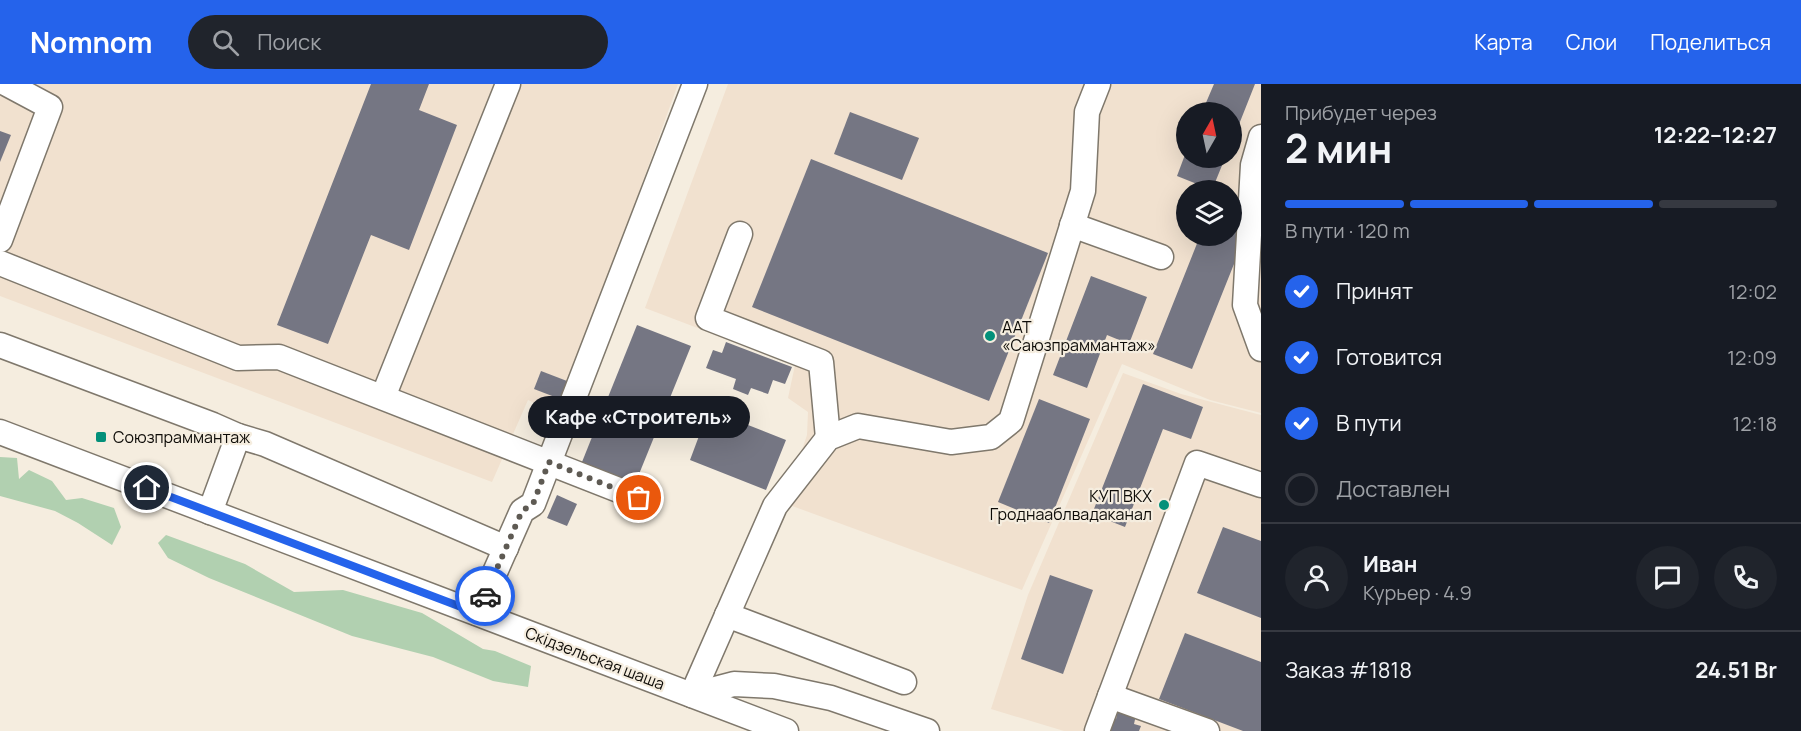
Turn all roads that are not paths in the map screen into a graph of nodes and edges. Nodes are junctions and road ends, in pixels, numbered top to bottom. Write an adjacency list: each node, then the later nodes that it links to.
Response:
1 (7, 84): 8 (street)
2 (508, 84): 13 (street)
3 (695, 84): 17 (street)
4 (1098, 84): 6 (street)
5 (1261, 137): 12 (street)
6 (1072, 225): 9 (street); 16 (street)
7 (740, 234): 16 (street)
8 (0, 240)
9 (1161, 257)
10 (0, 263): 13 (street)
11 (0, 345): 15 (street)
12 (1261, 349)
13 (383, 397): 17 (street)
14 (0, 432): 20 (street, Скідзельская шаша)
15 (238, 436): 20 (street); 21 (street)
16 (828, 438): 23 (street)
17 (549, 462): 19 (street); 21 (street)
18 (1261, 485): 26 (street)
19 (639, 498)
20 (210, 512): 22 (street, Скідзельская шаша)
21 (506, 548): 22 (street)
22 (477, 613): 25 (street, Скідзельская шаша)
23 (727, 615): 24 (street); 25 (street)
24 (904, 682)
25 (692, 695): 27 (street, Скідзельская шаша); 28 (street)
26 (1110, 696): 29 (street); 30 (street)
27 (786, 731)
28 (927, 731)
29 (1097, 731)
30 (1207, 731)

